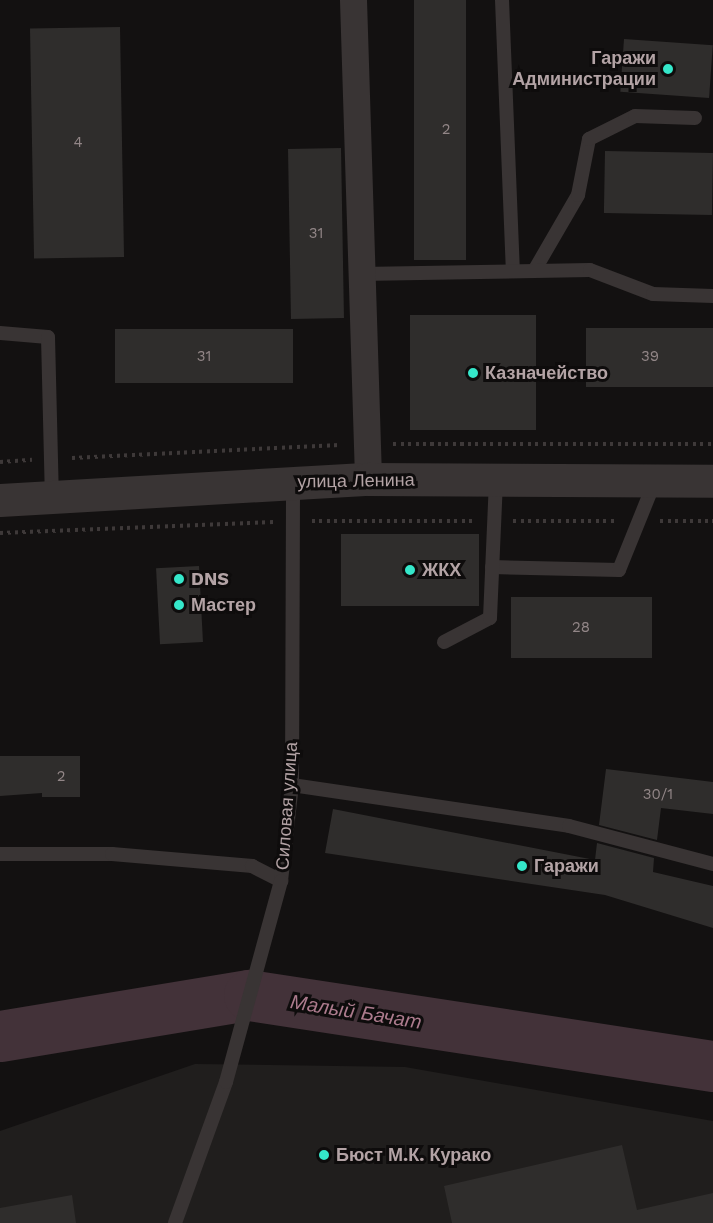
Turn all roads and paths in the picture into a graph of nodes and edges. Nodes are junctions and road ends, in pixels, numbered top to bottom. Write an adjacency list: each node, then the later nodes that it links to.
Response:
1 (354, 0): 6 (street)
2 (502, 0): 4 (lane)
3 (695, 118): 5 (lane)
4 (513, 271): 5 (lane); 6 (lane)
5 (534, 271): 7 (lane)
6 (361, 274): 9 (street)
7 (713, 296)
8 (0, 333): 11 (lane)
9 (367, 444): 10 (path); 11 (path); 13 (street)
10 (713, 444)
11 (51, 459): 12 (path); 18 (lane)
12 (0, 462)
13 (368, 479): 14 (street, улица Ленина); 17 (street, улица Ленина)
14 (496, 480): 15 (street, улица Ленина); 22 (lane)
15 (655, 480): 16 (street, улица Ленина); 22 (lane)
16 (713, 480)
17 (293, 482): 18 (street, улица Ленина); 20 (lane, Силовая улица)
18 (52, 497): 19 (street, улица Ленина)
19 (0, 500)
20 (293, 521): 21 (path); 24 (lane, Силовая улица)
21 (0, 533)
22 (492, 567): 23 (lane)
23 (444, 642)
24 (292, 785): 26 (lane); 27 (lane, Силовая улица)
25 (0, 854): 27 (lane, Силовая улица)
26 (713, 864)
27 (281, 881): 28 (lane)
28 (175, 1223)

